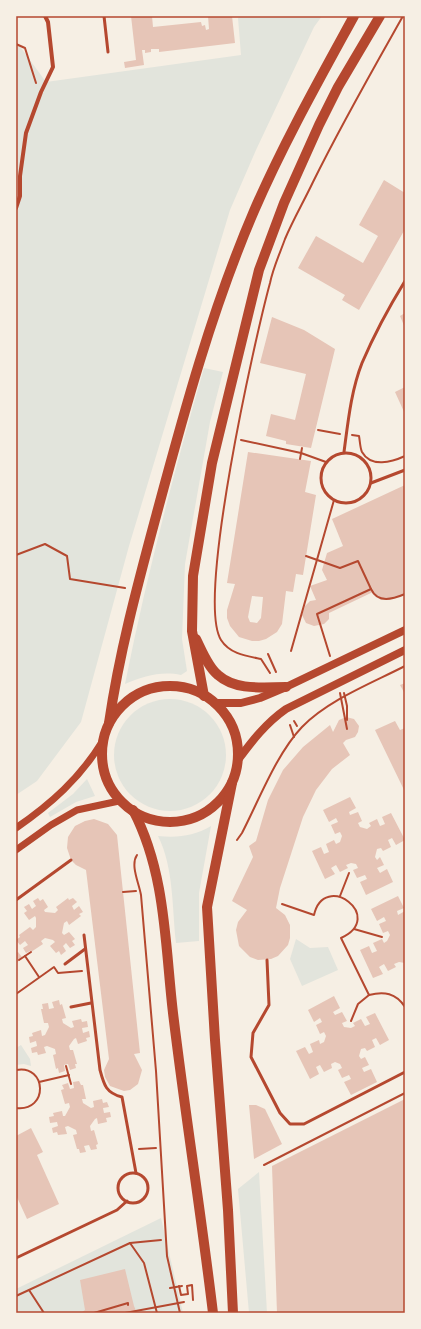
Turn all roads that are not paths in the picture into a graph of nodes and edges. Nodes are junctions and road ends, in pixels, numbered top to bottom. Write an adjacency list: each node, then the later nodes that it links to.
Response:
1 (45, 16): 6 (street)
2 (104, 16): 5 (lane)
3 (354, 16): 17 (main road)
4 (380, 16): 12 (main road)
5 (108, 52)
6 (16, 208)
7 (405, 281): 8 (lane)
8 (344, 452): 10 (lane); 10 (lane)
9 (405, 470): 10 (lane)
10 (371, 483)
11 (405, 630): 14 (main road)
12 (192, 631): 14 (main road); 15 (main road)
13 (405, 650): 19 (main road)
14 (286, 687): 16 (main road)
15 (204, 696): 16 (main road); 17 (main road)
16 (214, 703): 19 (main road)
17 (108, 723): 18 (main road)
18 (102, 742): 21 (main road); 23 (street)
19 (238, 760): 20 (main road)
20 (232, 783): 22 (main road); 38 (main road)
21 (119, 801): 22 (main road); 24 (street)
22 (133, 810): 37 (main road)
23 (16, 828)
24 (16, 850)
25 (71, 860): 26 (lane)
26 (16, 900)
27 (84, 935): 28 (lane)
28 (85, 949): 30 (lane); 31 (lane)
29 (266, 960): 33 (lane)
30 (65, 964)
31 (91, 1003): 32 (lane); 34 (lane)
32 (71, 1007)
33 (405, 1072)
34 (136, 1173): 35 (lane); 35 (lane)
35 (126, 1201): 36 (lane)
36 (16, 1258)
37 (213, 1313)
38 (233, 1313)

